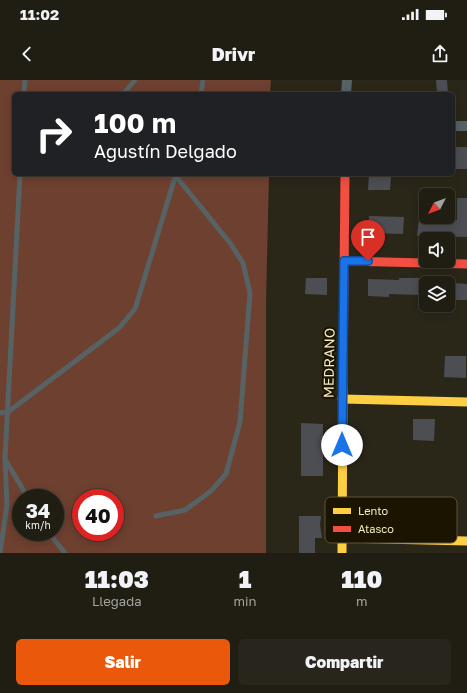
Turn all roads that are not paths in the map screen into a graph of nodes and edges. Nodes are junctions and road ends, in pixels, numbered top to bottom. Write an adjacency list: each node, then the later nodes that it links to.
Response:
1 (25, 80): 5 (lane)
2 (135, 80): 6 (lane)
3 (203, 80): 7 (lane)
4 (347, 80): 8 (street)
5 (24, 92)
6 (125, 92)
7 (200, 92)
8 (346, 92)
9 (455, 126): 10 (street)
10 (467, 126)
11 (20, 176): 19 (lane)
12 (175, 176): 19 (lane)
13 (178, 176): 24 (lane)
14 (345, 176): 15 (street, MEDRANO)
15 (344, 261): 16 (street); 17 (street, MEDRANO)
16 (467, 264)
17 (342, 399): 18 (street); 23 (street, MEDRANO)
18 (467, 402)
19 (8, 412): 20 (lane); 21 (lane)
20 (0, 413)
21 (5, 458): 22 (lane); 28 (lane)
22 (23, 489)
23 (342, 497)
24 (156, 516)
25 (55, 541): 29 (lane)
26 (457, 541): 27 (street)
27 (467, 541)
28 (0, 552)
29 (65, 553)

